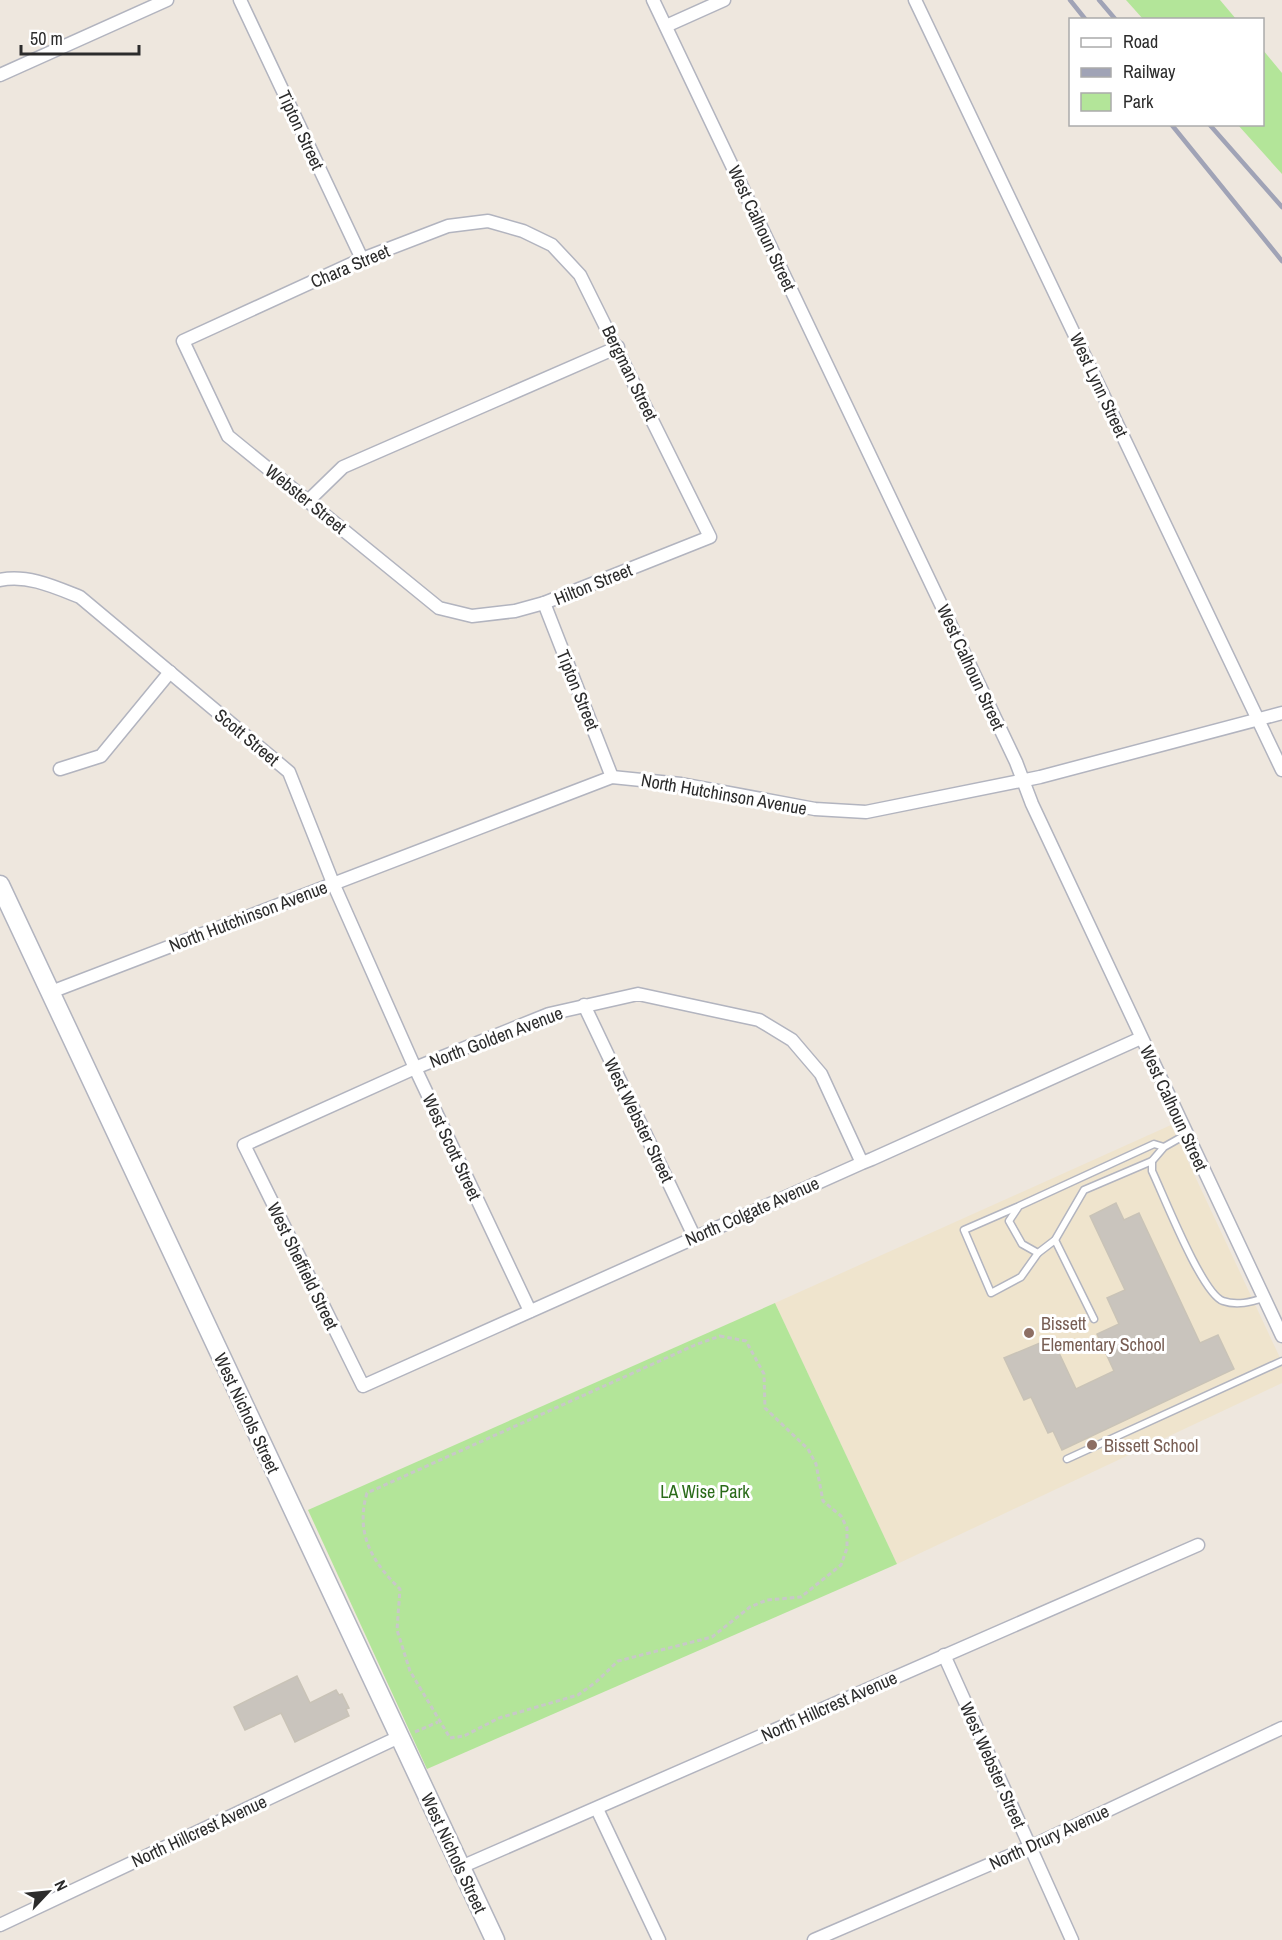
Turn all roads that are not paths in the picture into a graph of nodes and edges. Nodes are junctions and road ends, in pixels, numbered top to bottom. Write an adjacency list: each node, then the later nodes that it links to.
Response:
1 (167, 0): 7 (street)
2 (240, 0): 9 (street, Tipton Street)
3 (653, 0): 6 (street, West Calhoun Street)
4 (724, 0): 6 (street)
5 (915, 0): 19 (street, West Lynn Street)
6 (666, 26): 23 (street, West Calhoun Street)
7 (0, 75)
8 (523, 231): 9 (street, Chara Street); 11 (street, Bergman Street)
9 (362, 259): 10 (street, Chara Street)
10 (183, 341): 12 (street, Webster Street)
11 (618, 348): 12 (street); 13 (street, Bergman Street)
12 (308, 501): 16 (street, Webster Street)
13 (710, 537): 15 (street, Hilton Street)
14 (0, 580): 17 (street, Scott Street)
15 (544, 603): 16 (street, Hilton Street); 22 (street, Tipton Street)
16 (472, 616)
17 (170, 672): 20 (street); 24 (street, Scott Street)
18 (1282, 713): 19 (street, North Hutchinson Avenue)
19 (1258, 719): 21 (street, West Lynn Street); 23 (street, North Hutchinson Avenue)
20 (60, 769)
21 (1282, 770)
22 (612, 777): 23 (street, North Hutchinson Avenue); 24 (street, North Hutchinson Avenue)
23 (1023, 780): 28 (street, West Calhoun Street)
24 (333, 883): 26 (street, North Hutchinson Avenue); 29 (street, West Scott Street)
25 (0, 885): 26 (street, West Nichols Street)
26 (51, 992): 49 (street, West Nichols Street)
27 (584, 1005): 29 (street, North Golden Avenue); 34 (street, North Golden Avenue); 36 (street, West Webster Street)
28 (1141, 1038): 30 (street, West Calhoun Street); 34 (street, North Colgate Avenue)
29 (415, 1068): 31 (street, North Golden Avenue); 40 (street, West Scott Street)
30 (1186, 1134): 32 (lane); 39 (street, West Calhoun Street)
31 (244, 1145): 44 (street, West Sheffield Street)
32 (1164, 1147): 33 (lane); 35 (lane)
33 (1152, 1161): 37 (lane); 39 (lane)
34 (862, 1163): 36 (street, North Colgate Avenue)
35 (1019, 1206): 38 (lane); 38 (lane)
36 (694, 1236): 40 (street, North Colgate Avenue)
37 (1055, 1240): 38 (lane); 41 (lane)
38 (1038, 1252)
39 (1264, 1298): 42 (street, West Calhoun Street)
40 (530, 1311): 44 (street, North Colgate Avenue)
41 (1094, 1319)
42 (1282, 1336)
43 (1282, 1361): 45 (lane)
44 (363, 1386)
45 (1067, 1459)
46 (1198, 1545): 47 (street, North Hillcrest Avenue)
47 (944, 1655): 50 (street, North Hillcrest Avenue); 51 (street, West Webster Street)
48 (1282, 1728): 51 (street, North Drury Avenue)
49 (406, 1735): 52 (street, West Nichols Street); 53 (street, North Hillcrest Avenue)
50 (597, 1809): 52 (street, North Hillcrest Avenue); 55 (street)
51 (1030, 1847): 56 (street, North Drury Avenue); 57 (street, West Webster Street)
52 (461, 1867): 54 (street, West Nichols Street)
53 (0, 1925)
54 (495, 1940)
55 (659, 1940)
56 (814, 1940)
57 (1072, 1940)

